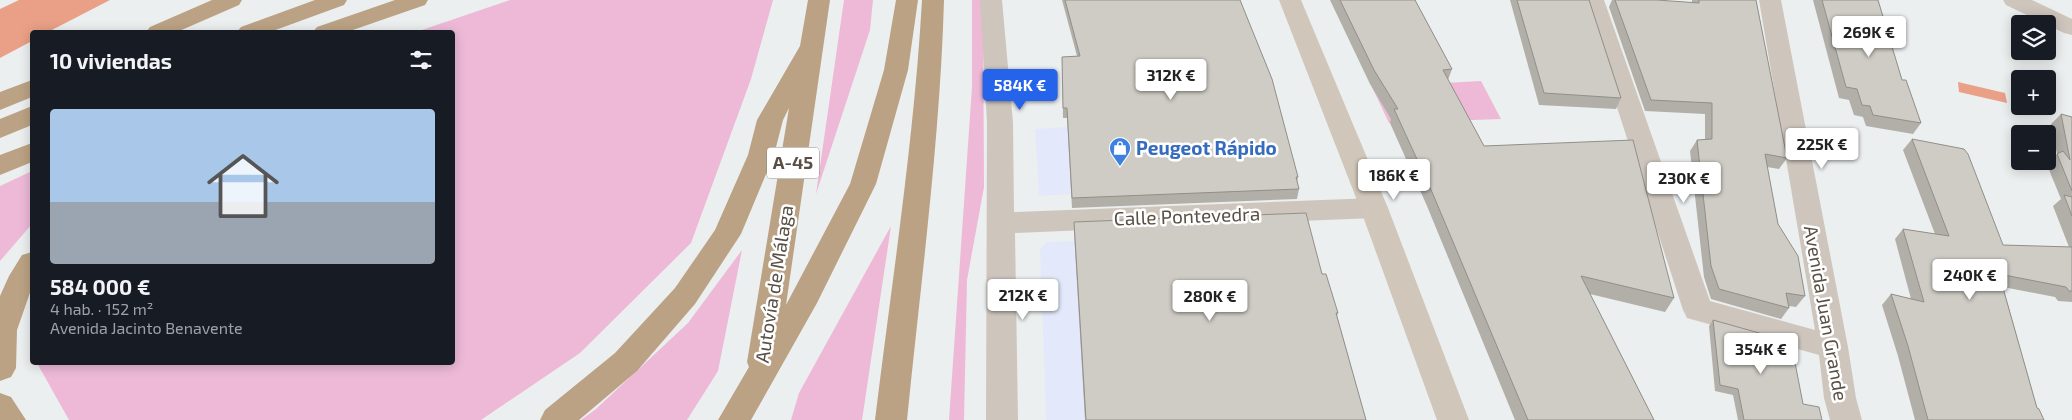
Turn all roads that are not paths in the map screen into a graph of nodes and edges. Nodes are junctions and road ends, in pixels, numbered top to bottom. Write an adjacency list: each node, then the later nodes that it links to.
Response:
1 (231, 0): 14 (highway)
2 (336, 0): 15 (highway)
3 (417, 0): 16 (highway)
4 (425, 0): 17 (highway)
5 (819, 0): 18 (highway, Autovía de Málaga / A-45)
6 (907, 0): 34 (highway)
7 (933, 0): 29 (highway)
8 (991, 0): 26 (street)
9 (1290, 0): 25 (main road)
10 (1593, 0): 28 (street)
11 (1770, 0): 28 (street, Avenida Juan Grande)
12 (2014, 0): 13 (street)
13 (2072, 28)
14 (163, 30)
15 (254, 30)
16 (331, 30)
17 (358, 30)
18 (811, 47): 33 (highway); 35 (highway, Autovía de Málaga / A-45)
19 (30, 89): 20 (highway)
20 (0, 102)
21 (30, 116): 22 (highway)
22 (0, 129)
23 (30, 153): 24 (highway)
24 (0, 166)
25 (1374, 208): 26 (street, Calle Pontevedra); 39 (main road)
26 (1000, 223): 38 (street)
27 (30, 266): 30 (highway)
28 (1833, 347): 40 (street, Avenida Juan Grande)
29 (898, 358): 36 (highway); 37 (highway)
30 (0, 368)
31 (0, 406): 32 (highway)
32 (10, 420)
33 (556, 420)
34 (734, 420)
35 (753, 420)
36 (891, 420)
37 (903, 420)
38 (1002, 420)
39 (1453, 420)
40 (1846, 420)

